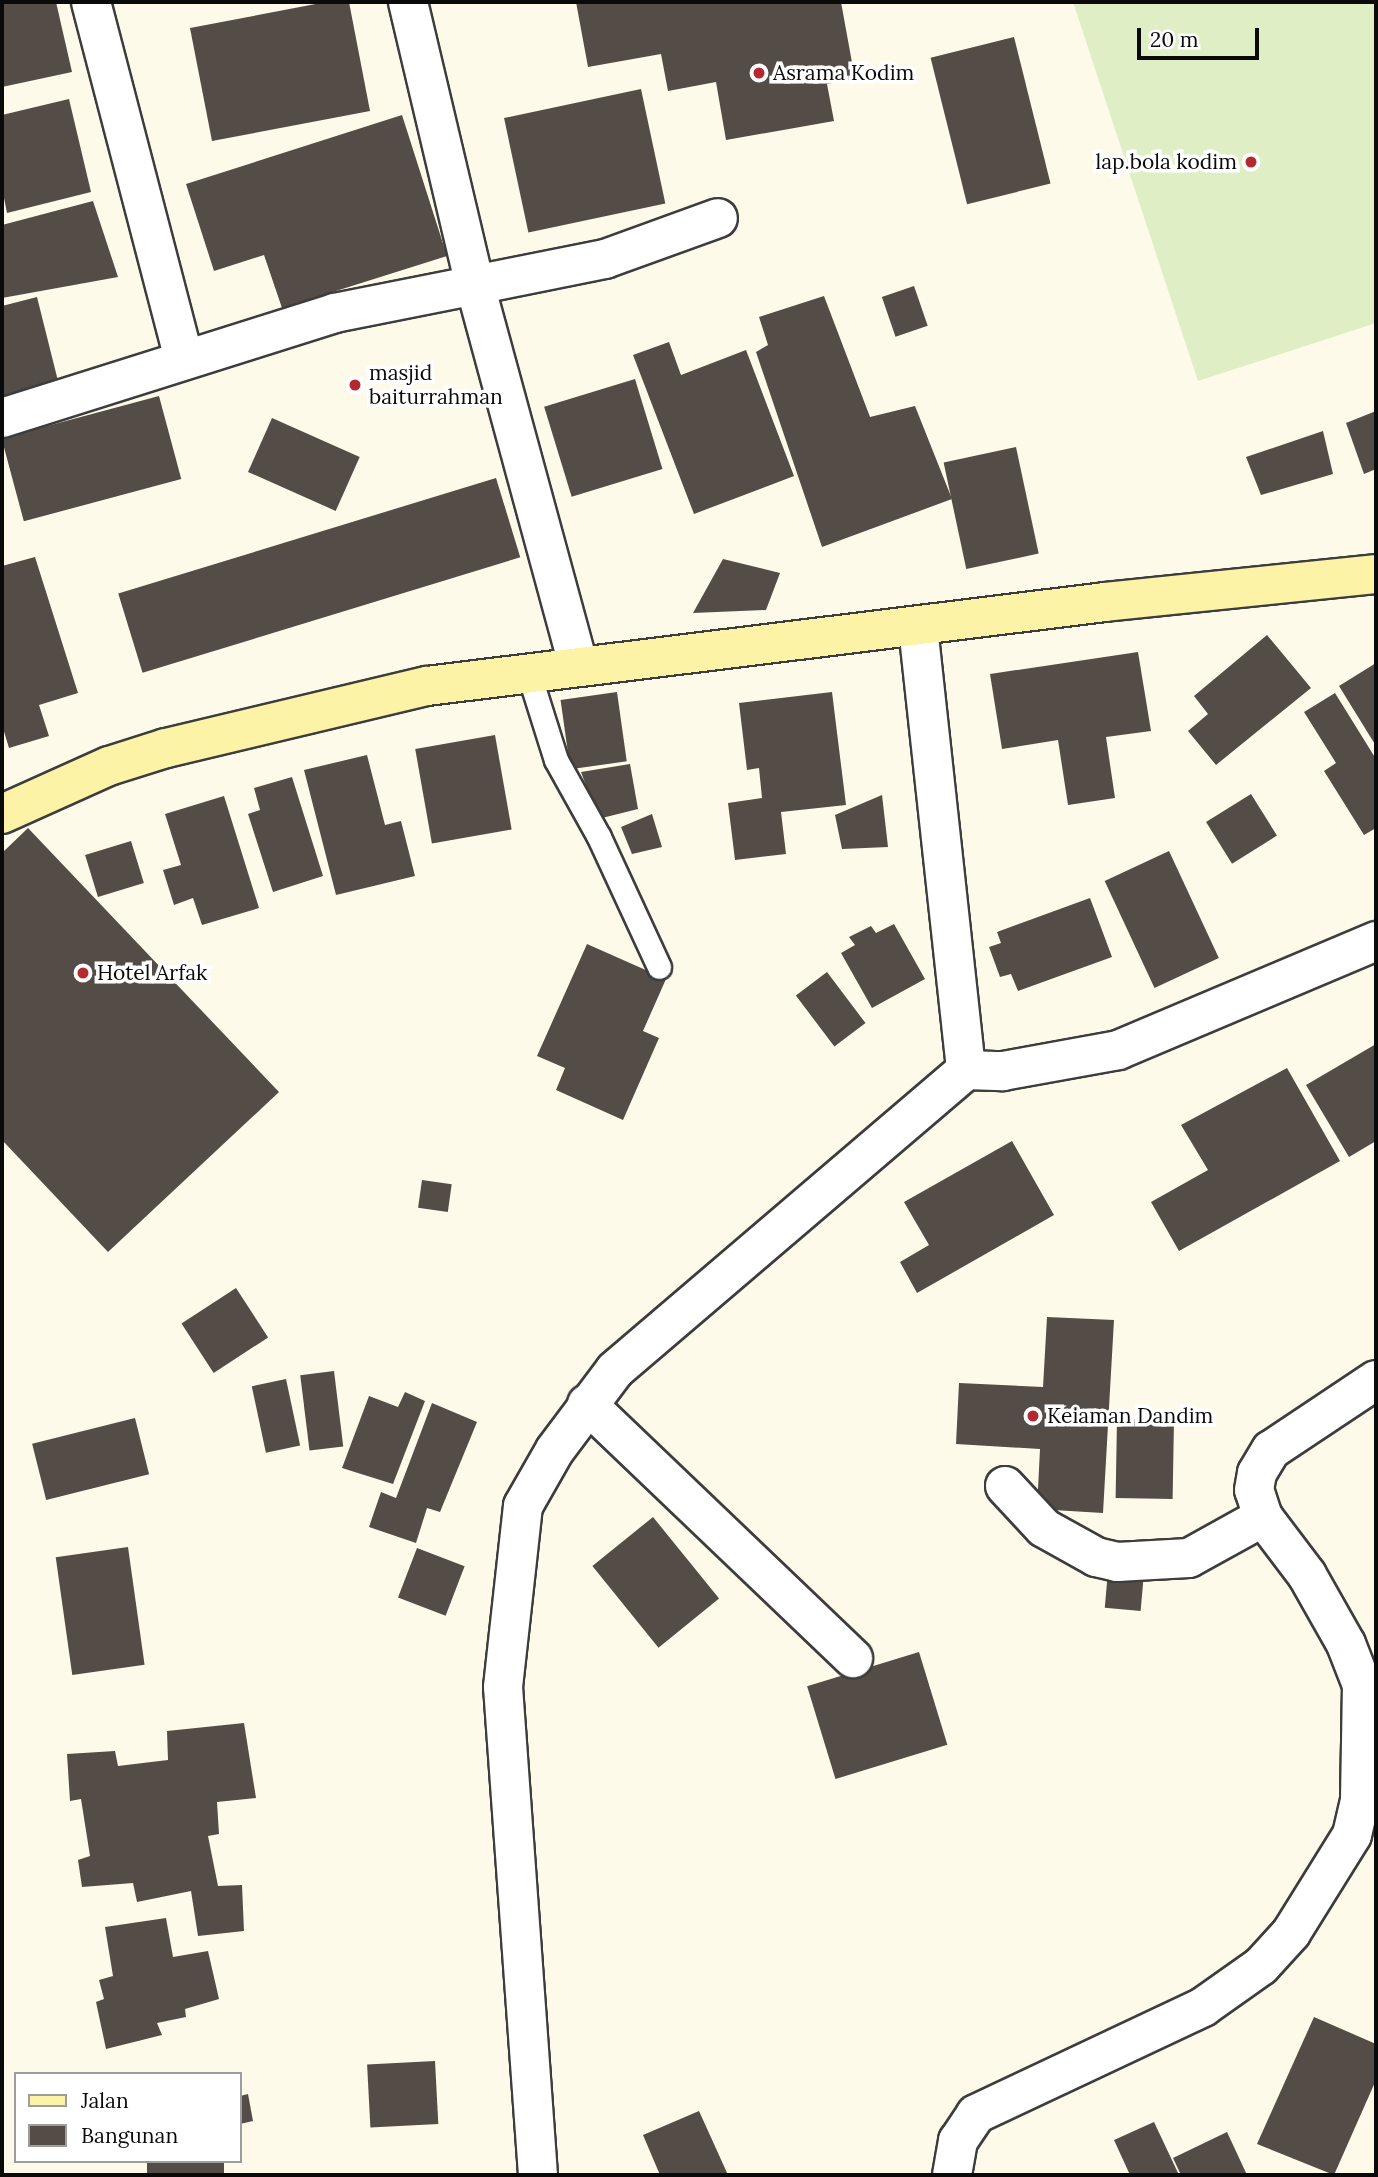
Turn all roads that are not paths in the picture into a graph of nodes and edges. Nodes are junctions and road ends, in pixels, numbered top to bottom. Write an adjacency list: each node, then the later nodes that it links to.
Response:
1 (91, 2): 5 (street)
2 (408, 2): 4 (street)
3 (718, 218): 4 (street)
4 (475, 285): 5 (street); 9 (street)
5 (184, 359): 6 (street)
6 (2, 418)
7 (1376, 575): 8 (street)
8 (918, 627): 9 (street); 14 (street)
9 (578, 664): 10 (street)
10 (528, 671): 11 (street); 13 (lane)
11 (2, 814)
12 (1376, 940): 14 (street)
13 (659, 967)
14 (966, 1070): 16 (street)
15 (1376, 1380): 18 (street)
16 (587, 1404): 19 (street); 20 (street)
17 (1005, 1486): 18 (street)
18 (1263, 1517): 21 (street)
19 (853, 1658)
20 (538, 2175)
21 (952, 2175)

